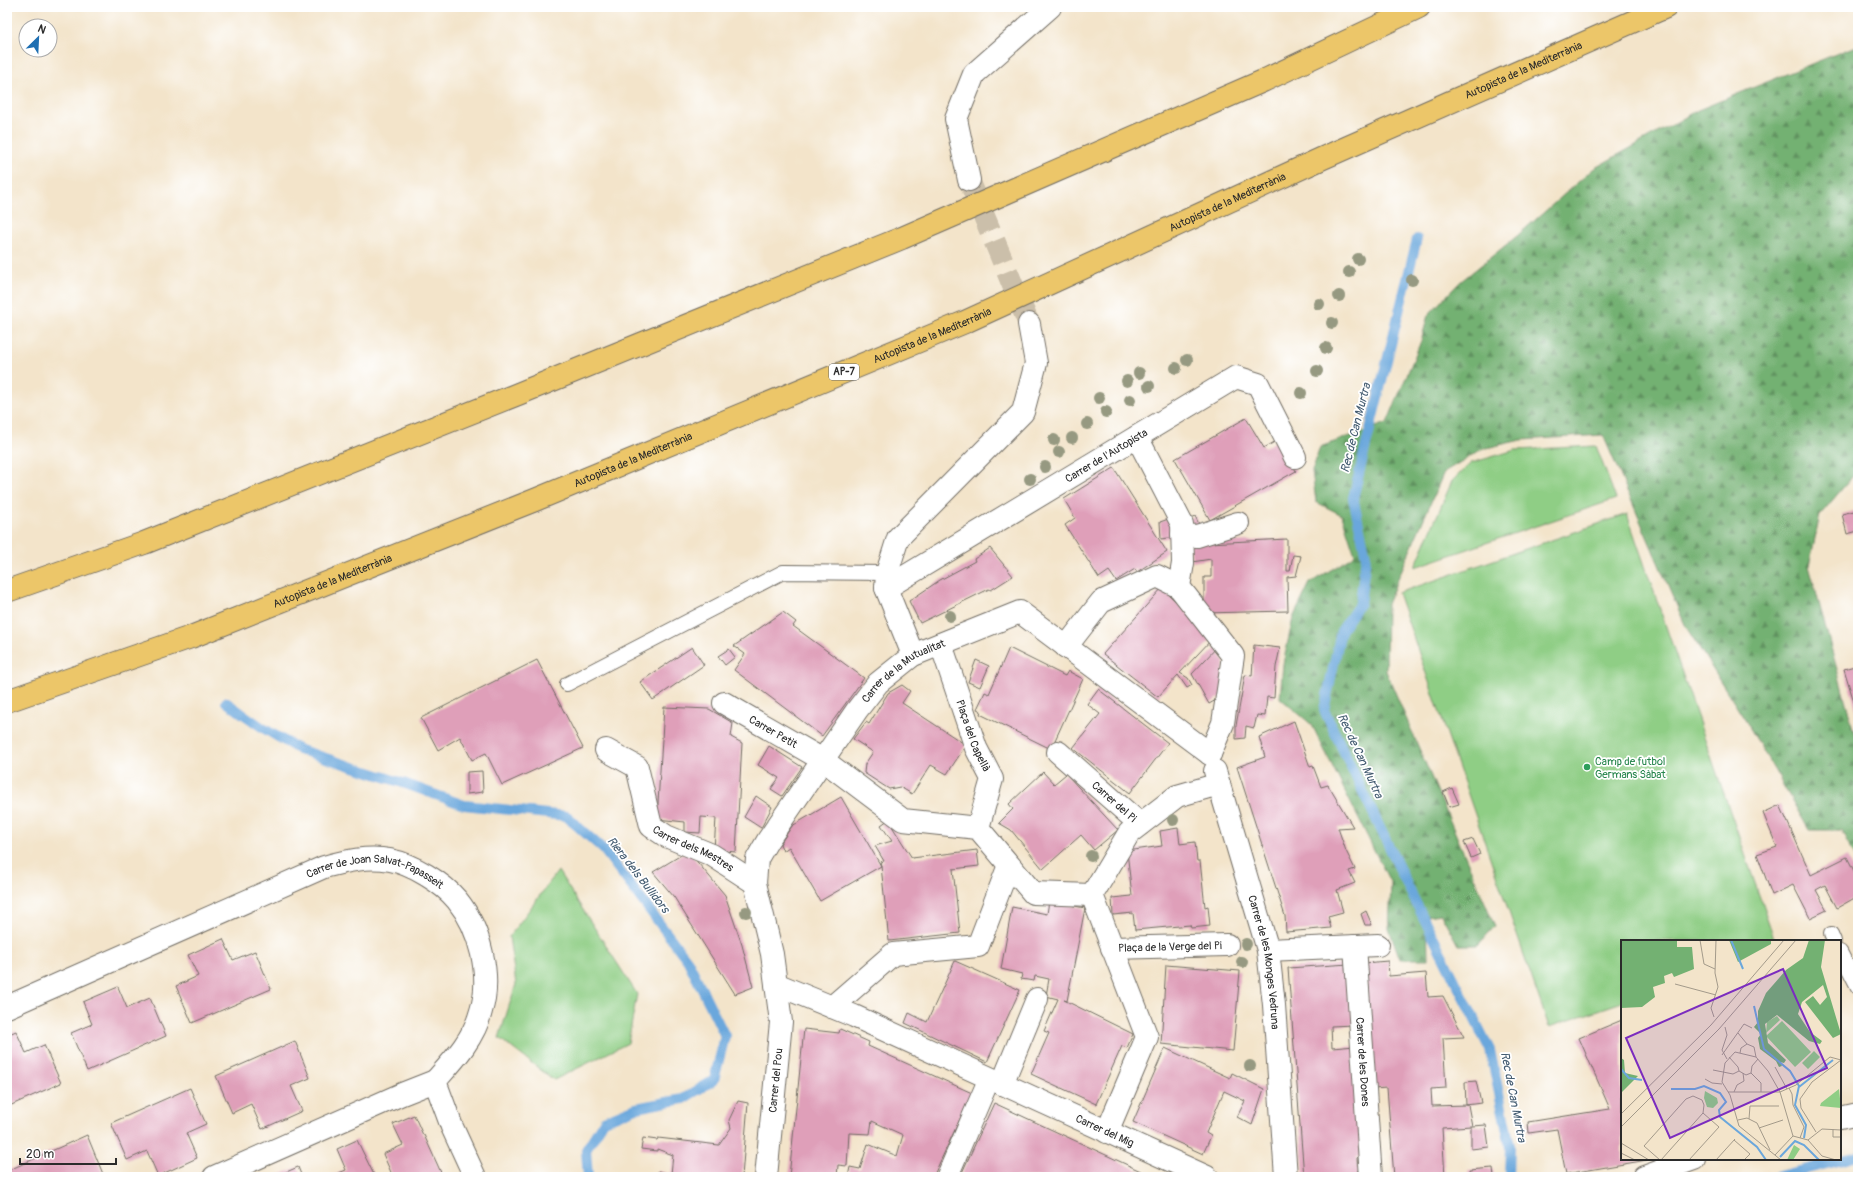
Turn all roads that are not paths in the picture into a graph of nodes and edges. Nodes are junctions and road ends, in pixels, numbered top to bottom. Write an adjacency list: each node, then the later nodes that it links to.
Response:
1 (1050, 7): 4 (street)
2 (1419, 7): 12 (highway)
3 (1666, 7): 17 (highway, Autopista de la Mediterrània / AP-7)
4 (969, 180)
5 (1029, 324): 10 (street)
6 (1137, 437): 7 (street, Carrer de l'Autopista); 9 (street); 10 (street, Carrer de l'Autopista)
7 (1295, 457)
8 (1238, 523): 9 (street)
9 (1182, 535): 11 (street)
10 (887, 580): 15 (street); 16 (lane)
11 (1179, 587): 14 (street); 21 (street)
12 (7, 591)
13 (941, 644): 14 (street, Carrer de la Mutualitat); 15 (street, Carrer de la Mutualitat); 25 (street, Plaça del Capellà)
14 (1066, 647): 21 (street, Carrer de la Mutualitat)
15 (913, 655): 22 (street, Carrer de la Mutualitat)
16 (567, 684)
17 (7, 701)
18 (724, 703): 22 (street, Carrer Petit)
19 (606, 750): 27 (street, Carrer dels Mestres)
20 (1058, 752): 24 (street, Carrer del Pi)
21 (1210, 754): 23 (street, Carrer de les Monges Vedruna)
22 (823, 760): 25 (street); 27 (street, Carrer de la Mutualitat)
23 (1219, 784): 24 (street, Carrer del Pi); 33 (street, Carrer de les Monges Vedruna)
24 (1140, 824): 28 (street)
25 (978, 828): 26 (street)
26 (1009, 865): 28 (street); 39 (street)
27 (755, 883): 35 (street, Carrer de la Mutualitat)
28 (1092, 895): 32 (street, Plaça de la Verge del Pi)
29 (1227, 945): 32 (street, Plaça de la Verge del Pi)
30 (1378, 945): 31 (street)
31 (1355, 946): 33 (street); 52 (street, Carrer de les Dones)
32 (1112, 948): 44 (street, Plaça de la Verge del Pi)
33 (1268, 950): 51 (street, Carrer de les Monges Vedruna)
34 (1841, 954): 36 (lane)
35 (776, 984): 39 (street, Carrer del Mig); 48 (street, Carrer del Pou)
36 (1858, 987)
37 (1037, 999): 41 (street)
38 (7, 1007): 40 (street, Carrer de Joan Salvat-Papasseit)
39 (832, 1007): 41 (street, Carrer del Mig)
40 (435, 1081): 46 (street); 47 (street)
41 (996, 1081): 44 (street, Carrer del Mig); 49 (street)
42 (1858, 1114): 43 (street)
43 (1841, 1118)
44 (1107, 1132): 50 (street, Carrer del Mig)
45 (1691, 1160): 53 (street)
46 (214, 1177)
47 (475, 1177)
48 (766, 1177)
49 (947, 1177)
50 (1207, 1177)
51 (1286, 1177)
52 (1371, 1177)
53 (1644, 1177)

